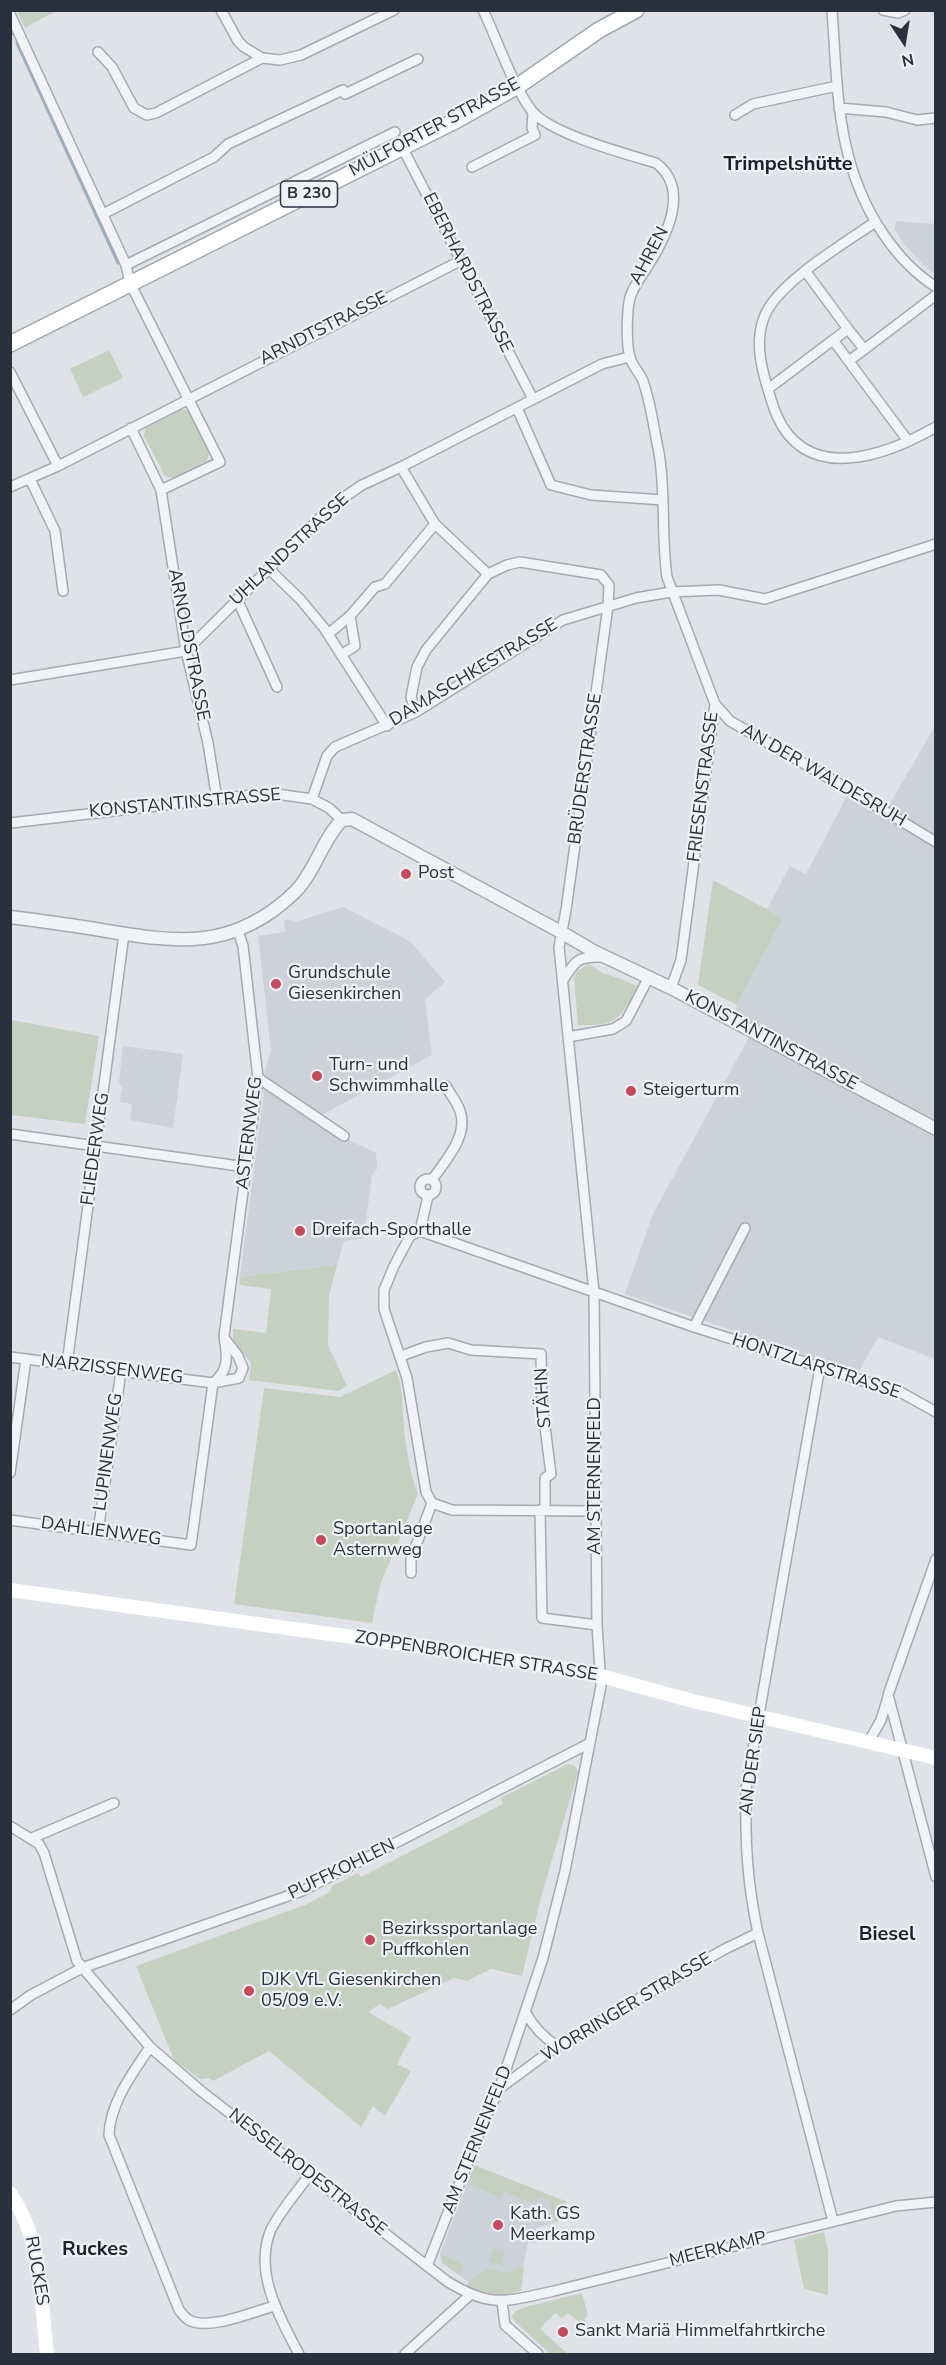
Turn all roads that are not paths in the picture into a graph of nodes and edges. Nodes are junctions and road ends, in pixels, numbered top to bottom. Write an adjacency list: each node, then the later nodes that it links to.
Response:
1 (221, 10): 10 (street)
2 (394, 10): 10 (street)
3 (483, 10): 12 (street, AHREN)
4 (636, 10): 12 (main road, MÜLFORTER STRASSE / B 230)
5 (832, 10): 13 (street)
6 (883, 10): 7 (street)
7 (905, 10)
8 (10, 14): 21 (street)
9 (99, 52): 10 (street)
10 (262, 58)
11 (418, 59): 21 (street)
12 (518, 86): 15 (street, AHREN); 19 (main road, MÜLFORTER STRASSE / B 230)
13 (837, 86): 14 (street); 16 (street)
14 (839, 108): 17 (street); 22 (street)
15 (533, 112): 20 (street); 33 (street, AHREN)
16 (735, 115)
17 (936, 118)
18 (395, 132): 24 (street, MÜLFORTER STRASSE)
19 (402, 147): 23 (street, EBERHARDSTRASSE); 26 (main road, MÜLFORTER STRASSE / B 230)
20 (472, 167)
21 (103, 214): 24 (street)
22 (875, 222): 25 (street); 27 (street)
23 (460, 261): 37 (street, ARNDTSTRASSE); 38 (street, EBERHARDSTRASSE)
24 (126, 265): 26 (street)
25 (806, 272): 29 (street); 36 (street)
26 (130, 284): 31 (main road, MÜLFORTER STRASSE / B 230); 37 (street)
27 (936, 287)
28 (936, 294): 32 (street)
29 (848, 329): 30 (street); 32 (street)
30 (833, 340): 34 (street); 36 (street)
31 (10, 344)
32 (864, 349): 34 (street)
33 (629, 357): 38 (street, UHLANDSTRASSE); 48 (street, AHREN)
34 (849, 361): 42 (street)
35 (10, 372): 43 (street)
36 (768, 389): 42 (street)
37 (189, 398): 41 (street, ARNDTSTRASSE); 47 (street)
38 (533, 399): 39 (street, UHLANDSTRASSE)
39 (517, 408): 44 (street, UHLANDSTRASSE); 48 (street)
40 (936, 427): 42 (street)
41 (131, 428): 43 (street, ARNDTSTRASSE); 47 (street, ARNOLDSTRASSE)
42 (908, 441)
43 (58, 466): 45 (street, ARNDTSTRASSE)
44 (401, 467): 49 (street); 51 (street, UHLANDSTRASSE)
45 (30, 479): 46 (street, ARNDTSTRASSE); 53 (street)
46 (10, 486)
47 (162, 490): 59 (street, ARNOLDSTRASSE)
48 (663, 500): 54 (street, AHREN)
49 (435, 524): 52 (street); 57 (street)
50 (936, 544): 54 (street, DAMASCHKESTRASSE)
51 (269, 569): 55 (street, UHLANDSTRASSE); 58 (street)
52 (488, 574): 56 (street, BRÜDERSTRASSE); 64 (street)
53 (63, 591)
54 (671, 592): 56 (street, DAMASCHKESTRASSE); 63 (street, FRIESENSTRASSE)
55 (237, 599): 59 (street, UHLANDSTRASSE); 62 (street)
56 (608, 606): 64 (street, DAMASCHKESTRASSE); 73 (street, BRÜDERSTRASSE)
57 (350, 616): 58 (street); 60 (street)
58 (328, 634): 60 (street)
59 (186, 651): 61 (street); 66 (street, ARNOLDSTRASSE)
60 (341, 655): 65 (street)
61 (10, 680)
62 (277, 687)
63 (715, 704): 70 (street, AN DER WALDESRUH); 78 (street, FRIESENSTRASSE)
64 (416, 712): 65 (street, DAMASCHKESTRASSE)
65 (387, 726): 67 (street, DAMASCHKESTRASSE)
66 (217, 799): 67 (street, KONSTANTINSTRASSE); 69 (street, KONSTANTINSTRASSE)
67 (312, 799): 68 (street, KONSTANTINSTRASSE)
68 (342, 820): 72 (street); 73 (street, KONSTANTINSTRASSE)
69 (10, 823)
70 (936, 842)
71 (10, 917): 74 (street)
72 (238, 931): 74 (street); 80 (street, ASTERNWEG)
73 (561, 932): 75 (street, KONSTANTINSTRASSE); 77 (street, AM STERNENFELD)
74 (124, 934): 85 (street, FLIEDERWEG)
75 (604, 957): 76 (street, KONSTANTINSTRASSE); 77 (street)
76 (649, 977): 78 (street, KONSTANTINSTRASSE); 79 (street)
77 (562, 981): 79 (street, AM STERNENFELD)
78 (671, 988): 82 (street, KONSTANTINSTRASSE)
79 (568, 1037): 91 (street, AM STERNENFELD)
80 (258, 1077): 84 (street); 86 (street, ASTERNWEG)
81 (446, 1086): 87 (street)
82 (936, 1129)
83 (10, 1134): 85 (street)
84 (344, 1136)
85 (95, 1147): 86 (street); 97 (street, FLIEDERWEG)
86 (246, 1167): 93 (street, ASTERNWEG)
87 (432, 1180): 88 (street); 88 (street)
88 (428, 1196): 90 (street)
89 (745, 1228): 92 (street)
90 (420, 1231): 91 (street); 94 (street)
91 (594, 1292): 92 (street, HONTZLARSTRASSE); 105 (street, AM STERNENFELD)
92 (694, 1327): 98 (street, HONTZLARSTRASSE)
93 (224, 1336): 100 (street, ASTERNWEG); 100 (street)
94 (401, 1356): 103 (street); 104 (street, STÄHN)
95 (10, 1357): 96 (street, NARZISSENWEG)
96 (26, 1359): 97 (street, NARZISSENWEG); 102 (street)
97 (67, 1364): 99 (street, NARZISSENWEG)
98 (820, 1367): 101 (street, HONTZLARSTRASSE); 115 (street, AN DER SIEP)
99 (121, 1371): 100 (street, NARZISSENWEG); 107 (street, LUPINENWEG)
100 (213, 1383): 108 (street, ASTERNWEG)
101 (936, 1412)
102 (10, 1473)
103 (432, 1503): 104 (street); 110 (street)
104 (542, 1510): 105 (street); 112 (street)
105 (595, 1511): 112 (street, AM STERNENFELD)
106 (10, 1520): 107 (street, DAHLIENWEG)
107 (98, 1532): 108 (street, DAHLIENWEG)
108 (191, 1545)
109 (936, 1559): 114 (street)
110 (411, 1573)
111 (10, 1590): 113 (main road, ZOPPENBROICHER STRASSE)
112 (597, 1625): 113 (street, AM STERNENFELD)
113 (601, 1676): 115 (main road, ZOPPENBROICHER STRASSE); 116 (street, AM STERNENFELD)
114 (888, 1695): 117 (street); 118 (street)
115 (759, 1716): 117 (main road, ZOPPENBROICHER STRASSE); 124 (street, AN DER SIEP)
116 (590, 1743): 125 (street, PUFFKOHLEN); 127 (street, AM STERNENFELD)
117 (868, 1743): 118 (main road, ZOPPENBROICHER STRASSE)
118 (904, 1751): 119 (main road, ZOPPENBROICHER STRASSE); 123 (street)
119 (936, 1758)
120 (114, 1803): 122 (street)
121 (10, 1826): 122 (street)
122 (32, 1838): 125 (street)
123 (935, 1875)
124 (758, 1933): 128 (street, WORRINGER STRASSE); 134 (street, AN DER SIEP)
125 (82, 1968): 126 (street, PUFFKOHLEN); 129 (street, NESSELRODESTRASSE)
126 (10, 2010)
127 (526, 2013): 128 (street); 130 (street, AM STERNENFELD)
128 (557, 2046): 130 (street, WORRINGER STRASSE)
129 (150, 2048): 131 (street, NESSELRODESTRASSE); 138 (street)
130 (499, 2090): 135 (street, AM STERNENFELD)
131 (309, 2175): 135 (street, NESSELRODESTRASSE); 138 (street)
132 (12, 2200): 139 (main road, RUCKES)
133 (936, 2202): 134 (street, MEERKAMP)
134 (833, 2221): 137 (street, MEERKAMP)
135 (427, 2266): 136 (street, NESSELRODESTRASSE)
136 (470, 2295): 137 (street, NESSELRODESTRASSE); 141 (street)
137 (502, 2302): 142 (street)
138 (273, 2306): 140 (street)
139 (47, 2355)
140 (299, 2355)
141 (405, 2355)
142 (538, 2355)

